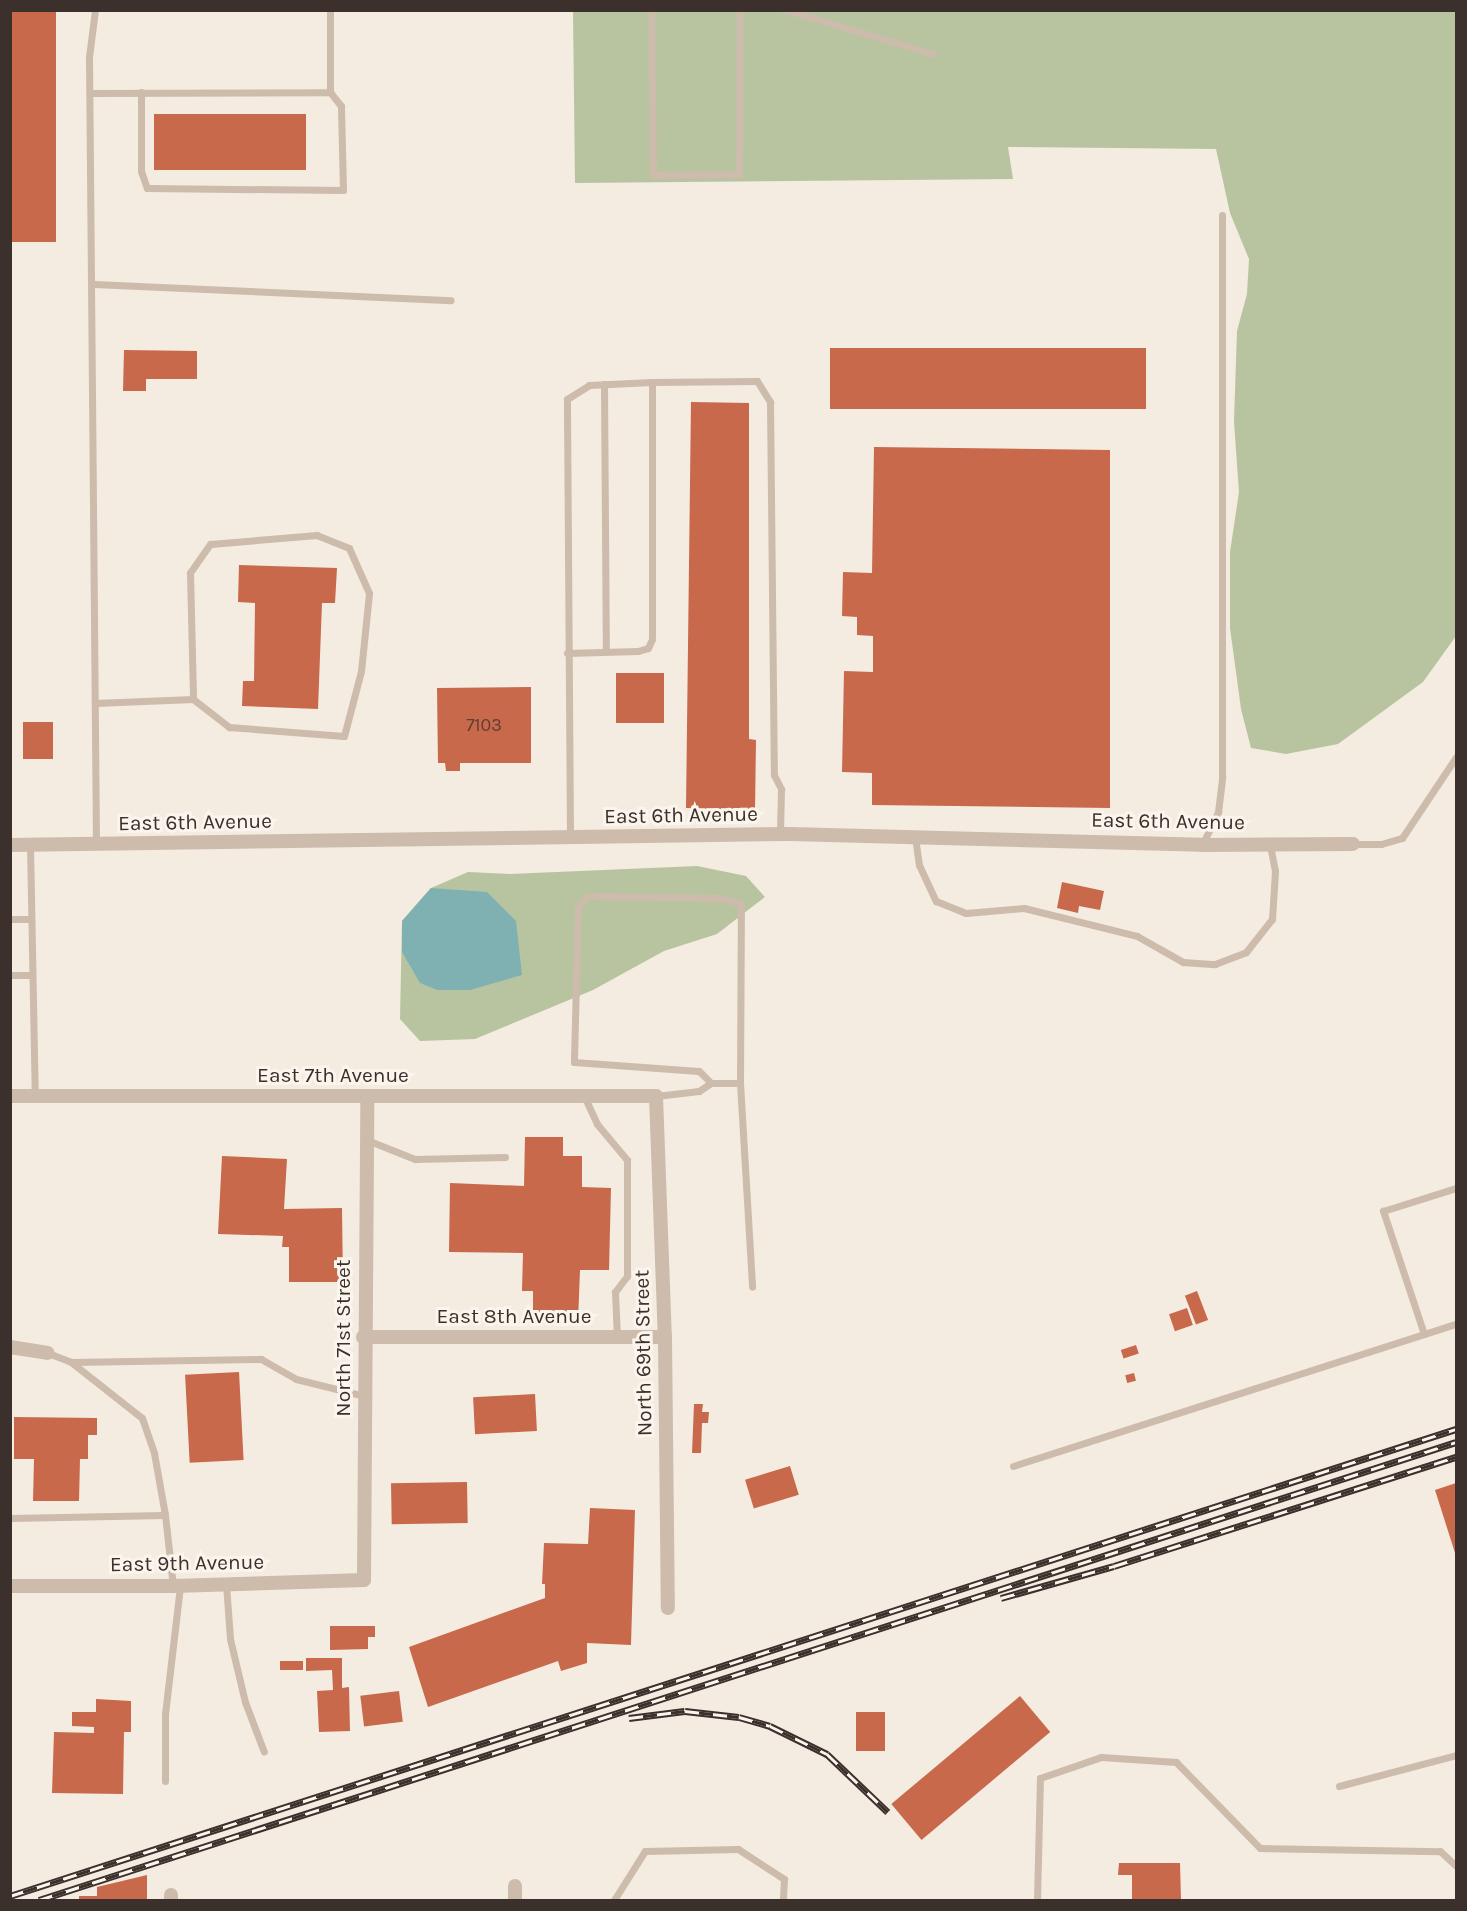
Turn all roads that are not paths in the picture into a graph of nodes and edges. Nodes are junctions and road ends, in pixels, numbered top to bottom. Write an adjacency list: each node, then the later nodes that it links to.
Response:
1 (95, 10): 9 (lane)
2 (330, 10): 8 (lane)
3 (651, 10): 4 (lane)
4 (740, 10)
5 (786, 10): 6 (lane)
6 (934, 54)
7 (141, 92): 8 (lane); 8 (lane); 9 (lane)
8 (330, 92)
9 (90, 93): 11 (lane)
10 (1222, 215): 24 (lane)
11 (94, 284): 12 (lane); 18 (lane)
12 (451, 300)
13 (652, 382): 14 (lane); 15 (lane); 20 (lane)
14 (604, 384): 15 (lane); 16 (lane)
15 (606, 651): 16 (lane)
16 (567, 653): 22 (lane)
17 (193, 699): 17 (lane); 18 (lane)
18 (95, 703): 23 (lane)
19 (1456, 757): 26 (lane)
20 (780, 834): 21 (street, East 6th Avenue); 22 (street, East 6th Avenue)
21 (915, 834): 24 (street, East 6th Avenue); 25 (lane)
22 (570, 837): 23 (street, East 6th Avenue)
23 (96, 844): 28 (street, East 6th Avenue)
24 (1202, 844): 25 (street, East 6th Avenue)
25 (1270, 844): 26 (street, East 6th Avenue)
26 (1353, 844)
27 (10, 845): 28 (street, East 6th Avenue)
28 (30, 845): 30 (lane)
29 (10, 919): 30 (lane)
30 (31, 919): 32 (lane)
31 (10, 975): 32 (lane)
32 (32, 975): 36 (lane)
33 (711, 1083): 34 (lane); 34 (lane); 39 (lane)
34 (740, 1083): 43 (lane)
35 (10, 1096): 36 (street, East 7th Avenue)
36 (35, 1096): 37 (street, East 7th Avenue)
37 (367, 1096): 38 (street, East 7th Avenue); 40 (street, North 71st Street)
38 (584, 1096): 39 (street, East 7th Avenue); 46 (lane)
39 (656, 1096): 47 (street, North 69th Street)
40 (366, 1140): 41 (lane); 48 (street, North 71st Street)
41 (505, 1157)
42 (1456, 1188): 45 (lane)
43 (752, 1287)
44 (1456, 1324): 45 (lane)
45 (1424, 1334): 53 (lane)
46 (617, 1336): 47 (street, East 8th Avenue); 48 (street, East 8th Avenue)
47 (665, 1336): 60 (street, North 69th Street)
48 (363, 1337): 52 (street, North 71st Street)
49 (10, 1347): 50 (street)
50 (48, 1353): 51 (lane)
51 (71, 1362): 52 (lane); 54 (lane)
52 (364, 1396): 56 (street, North 71st Street)
53 (1013, 1466)
54 (165, 1515): 55 (lane); 59 (lane)
55 (10, 1518)
56 (364, 1580): 57 (street, East 9th Avenue)
57 (226, 1584): 59 (street, East 9th Avenue); 61 (lane)
58 (10, 1586): 59 (street, East 9th Avenue)
59 (177, 1586): 63 (lane)
60 (668, 1608)
61 (264, 1752)
62 (1456, 1755): 64 (lane)
63 (165, 1781)
64 (1339, 1786)
65 (1456, 1866): 68 (lane)
66 (614, 1900): 67 (lane)
67 (783, 1900)
68 (1037, 1900)

